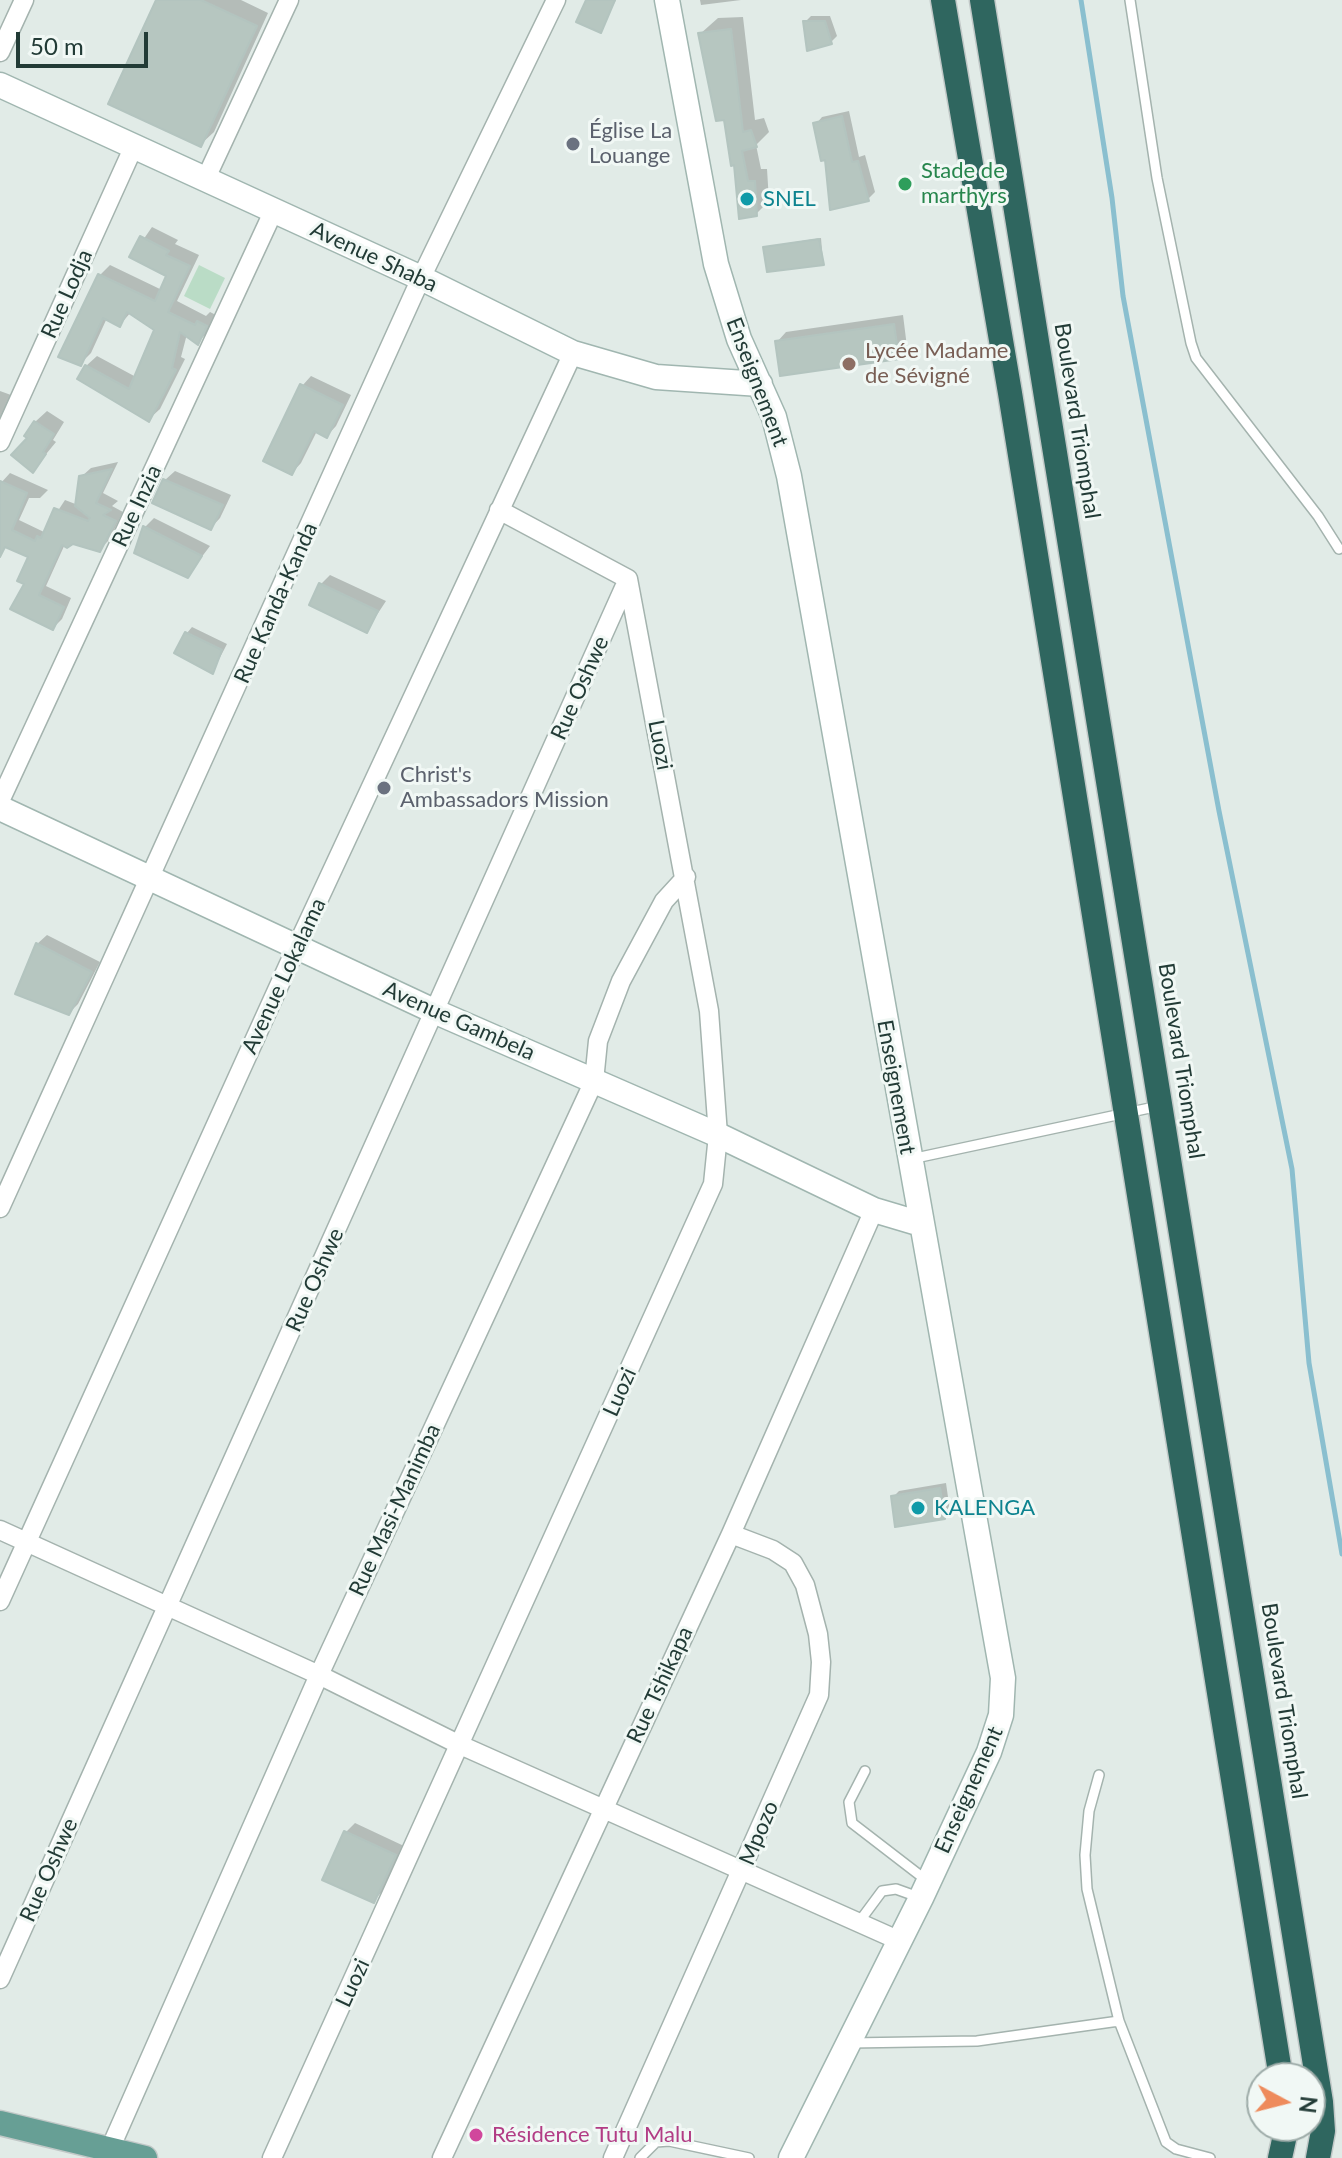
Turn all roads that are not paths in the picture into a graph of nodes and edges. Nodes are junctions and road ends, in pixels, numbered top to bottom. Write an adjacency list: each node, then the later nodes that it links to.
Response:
1 (24, 0): 8 (street)
2 (289, 0): 11 (street)
3 (556, 0): 13 (street, Rue Kanda-Kanda)
4 (667, 0): 15 (street, Enseignement)
5 (943, 0): 28 (highway)
6 (982, 0): 27 (highway, Boulevard Triomphal)
7 (1130, 0): 18 (lane)
8 (0, 52)
9 (0, 85): 10 (street, Avenue Shaba)
10 (134, 146): 11 (street, Avenue Shaba); 16 (street, Rue Lodja)
11 (206, 178): 12 (street, Avenue Shaba)
12 (274, 210): 13 (street, Avenue Shaba); 20 (street, Rue Inzia)
13 (421, 278): 14 (street, Avenue Shaba); 22 (street, Rue Kanda-Kanda)
14 (573, 353): 15 (street, Avenue Shaba); 17 (street, Avenue Lokalama)
15 (760, 384): 30 (street, Enseignement)
16 (0, 442)
17 (499, 510): 19 (street); 24 (street, Avenue Lokalama)
18 (1339, 549)
19 (628, 579): 23 (street, Luozi); 25 (street, Rue Oshwe)
20 (0, 801)
21 (0, 808): 22 (street, Avenue Gambela)
22 (153, 877): 24 (street, Avenue Gambela); 31 (street, Rue Kanda-Kanda)
23 (686, 877): 26 (street, Rue Masi-Manimba); 29 (street, Luozi)
24 (297, 946): 25 (street, Avenue Gambela); 36 (street, Avenue Lokalama)
25 (436, 1012): 26 (street, Avenue Gambela); 38 (street, Rue Oshwe)
26 (594, 1081): 29 (street, Avenue Gambela); 39 (street, Rue Masi-Manimba)
27 (1162, 1105): 28 (lane); 52 (highway, Boulevard Triomphal)
28 (1127, 1113): 30 (lane); 51 (highway)
29 (718, 1135): 32 (street, Avenue Gambela); 40 (street, Luozi)
30 (909, 1160): 33 (street, Enseignement)
31 (0, 1208)
32 (874, 1210): 33 (street, Avenue Gambela); 35 (street, Rue Tshikapa)
33 (921, 1224): 45 (street, Enseignement)
34 (0, 1530): 36 (street)
35 (731, 1534): 43 (street, Rue Tshikapa); 44 (street, Mpozo)
36 (26, 1543): 37 (street, Avenue Lokalama); 38 (street)
37 (0, 1601)
38 (168, 1606): 39 (street); 48 (street, Rue Oshwe)
39 (319, 1675): 40 (street); 56 (street, Rue Masi-Manimba)
40 (458, 1744): 43 (street); 60 (street, Luozi)
41 (865, 1771): 45 (lane)
42 (1099, 1775): 49 (lane)
43 (603, 1807): 44 (street); 61 (street, Rue Tshikapa)
44 (743, 1870): 46 (street); 62 (street, Mpozo)
45 (925, 1890): 46 (lane); 47 (street, Enseignement)
46 (859, 1922): 47 (street)
47 (900, 1941): 50 (street, Enseignement)
48 (0, 1979)
49 (1119, 2021): 50 (lane); 64 (lane)
50 (850, 2043): 57 (street, Enseignement)
51 (1278, 2062)
52 (1312, 2062)
53 (0, 2123): 56 (main road)
54 (1326, 2128): 55 (highway)
55 (1342, 2146)
56 (107, 2154): 59 (main road)
57 (796, 2154)
58 (743, 2157): 63 (lane)
59 (145, 2158)
60 (272, 2158)
61 (442, 2158)
62 (613, 2158)
63 (640, 2158)
64 (1210, 2158)

